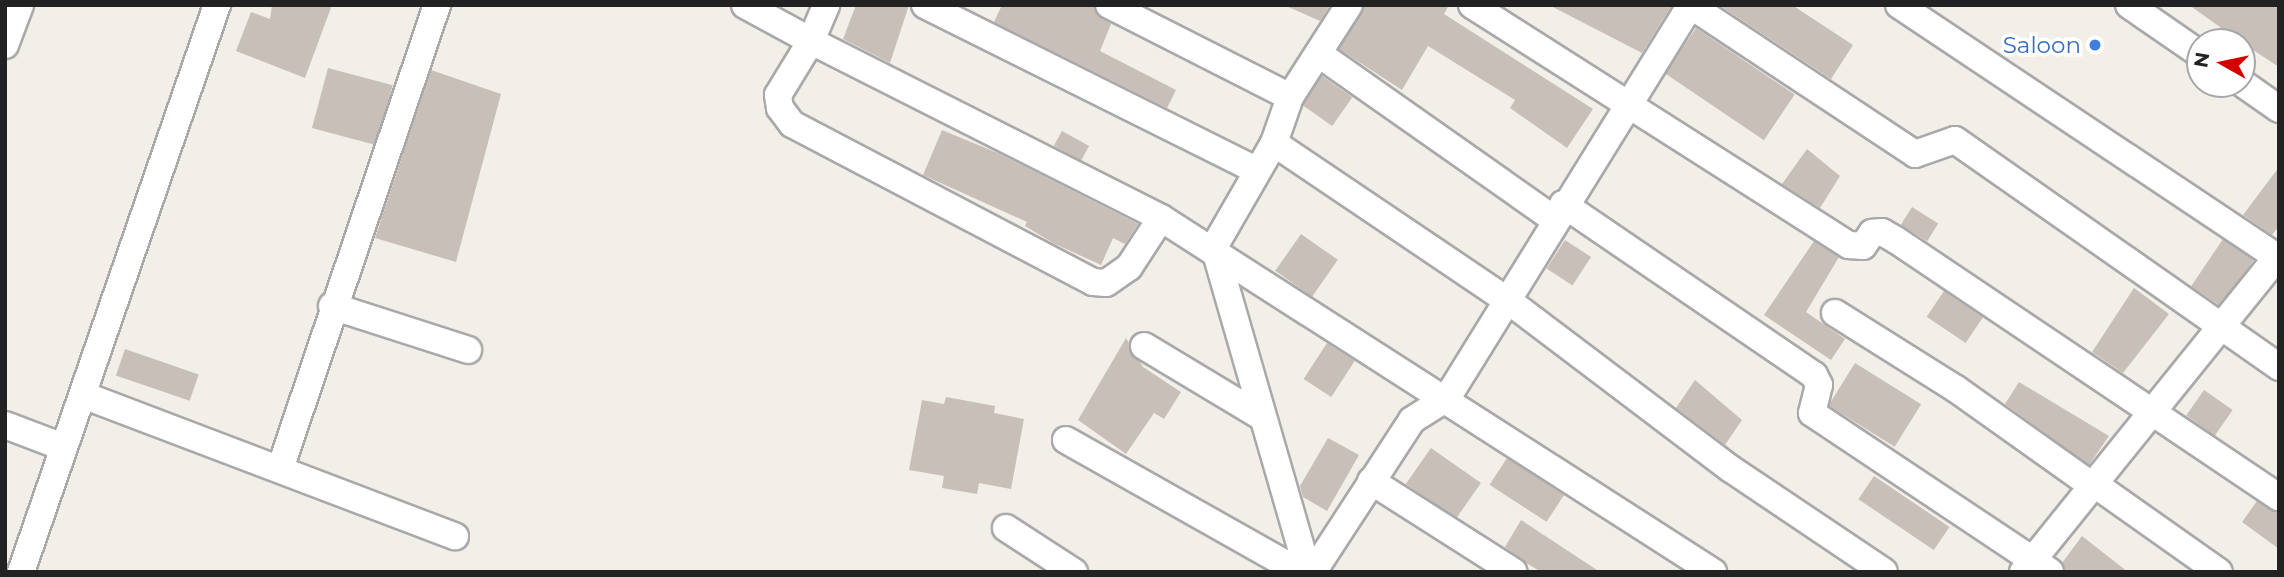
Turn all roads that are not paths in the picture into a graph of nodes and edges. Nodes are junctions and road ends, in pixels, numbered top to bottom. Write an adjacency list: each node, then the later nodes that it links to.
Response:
1 (20, 5): 15 (street)
2 (217, 5): 34 (street)
3 (437, 5): 28 (street)
4 (745, 5): 13 (street)
5 (826, 5): 13 (street)
6 (925, 5): 22 (street)
7 (1109, 5): 18 (street)
8 (1349, 5): 16 (street)
9 (1472, 5): 19 (street)
10 (1691, 5): 19 (street); 30 (street)
11 (1899, 5): 26 (street)
12 (2129, 5): 14 (street)
13 (811, 41): 24 (street); 24 (street)
14 (2186, 44)
15 (5, 45)
16 (1319, 54): 18 (street); 23 (street)
17 (2256, 93): 20 (street)
18 (1290, 97): 21 (street)
19 (1629, 101): 23 (street); 36 (street)
20 (2279, 109)
21 (1274, 143): 22 (street); 27 (street)
22 (1256, 170): 25 (street)
23 (1559, 211): 27 (street); 48 (street)
24 (1161, 218): 25 (street)
25 (1214, 247): 35 (street); 37 (street)
26 (2278, 257): 30 (street)
27 (1510, 302): 35 (street); 54 (street)
28 (332, 306): 32 (street); 41 (street)
29 (1835, 313): 43 (street)
30 (2224, 326): 33 (street); 36 (street)
31 (1144, 346): 37 (street)
32 (468, 350)
33 (2279, 367)
34 (83, 395): 40 (street); 41 (street)
35 (1447, 398): 42 (street); 53 (street)
36 (2152, 412): 43 (street); 44 (street)
37 (1262, 417): 51 (street)
38 (5, 425): 40 (street)
39 (1066, 440): 50 (street)
40 (63, 447): 47 (street)
41 (280, 469): 46 (street)
42 (1371, 481): 51 (street); 52 (street)
43 (2092, 484): 48 (street); 55 (street)
44 (2279, 497)
45 (1006, 528): 49 (street)
46 (455, 536)
47 (23, 567)
48 (2035, 568)
49 (1074, 572)
50 (1300, 572)
51 (1311, 572)
52 (1514, 572)
53 (1713, 572)
54 (1884, 572)
55 (2219, 572)

